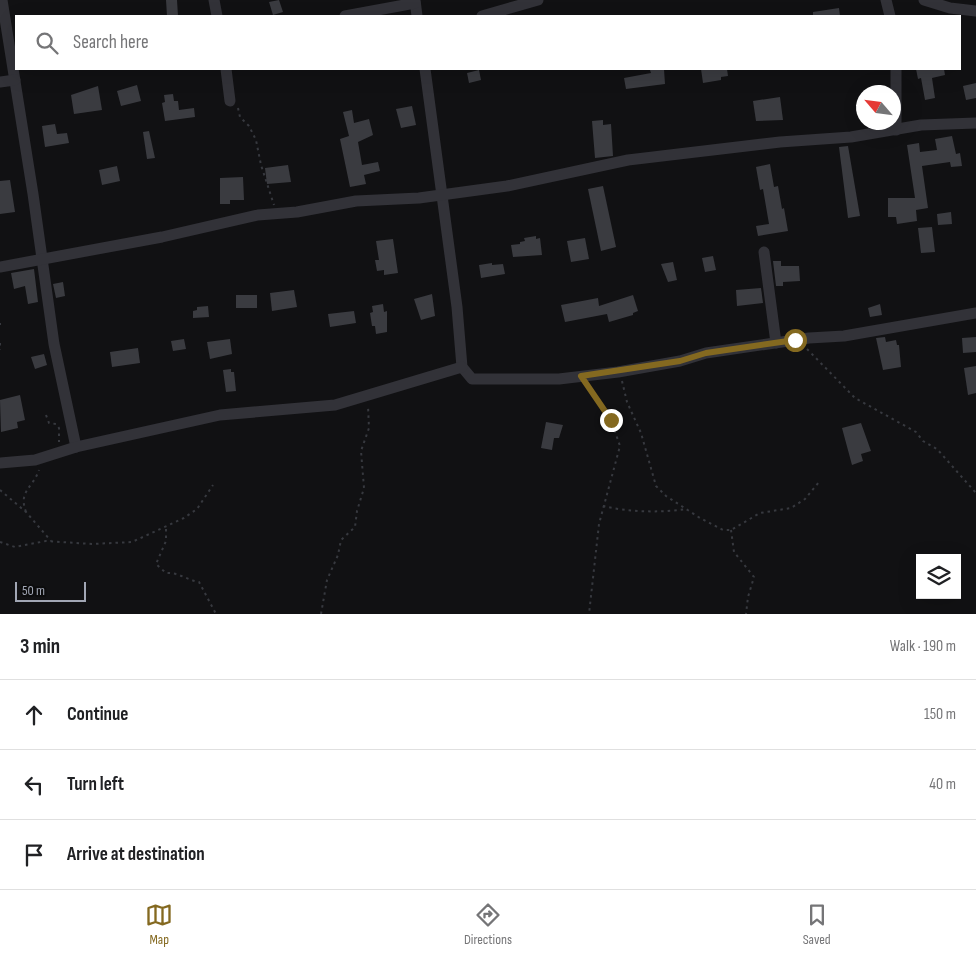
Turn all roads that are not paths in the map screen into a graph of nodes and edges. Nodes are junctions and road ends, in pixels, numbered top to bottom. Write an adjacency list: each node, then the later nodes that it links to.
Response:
1 (2, 0): 13 (street)
2 (214, 0): 8 (street)
3 (538, 0): 11 (street)
4 (886, 0): 12 (street)
5 (924, 0): 7 (street)
6 (415, 2): 9 (street); 10 (street)
7 (976, 11)
8 (216, 15)
9 (350, 15)
10 (417, 15)
11 (486, 15)
12 (890, 15)
13 (14, 68): 17 (street)
14 (226, 70): 20 (street)
15 (425, 70): 24 (street)
16 (896, 70): 19 (street)
17 (15, 80): 18 (street); 26 (street)
18 (0, 82)
19 (896, 85)
20 (230, 101)
21 (976, 123): 22 (street)
22 (901, 129)
23 (896, 130): 24 (street)
24 (441, 194): 26 (street); 30 (street)
25 (764, 252): 29 (street)
26 (42, 257): 27 (street); 31 (street)
27 (0, 267)
28 (976, 313): 29 (street)
29 (776, 343): 30 (street)
30 (462, 368): 31 (street)
31 (76, 447): 32 (street)
32 (0, 463)

